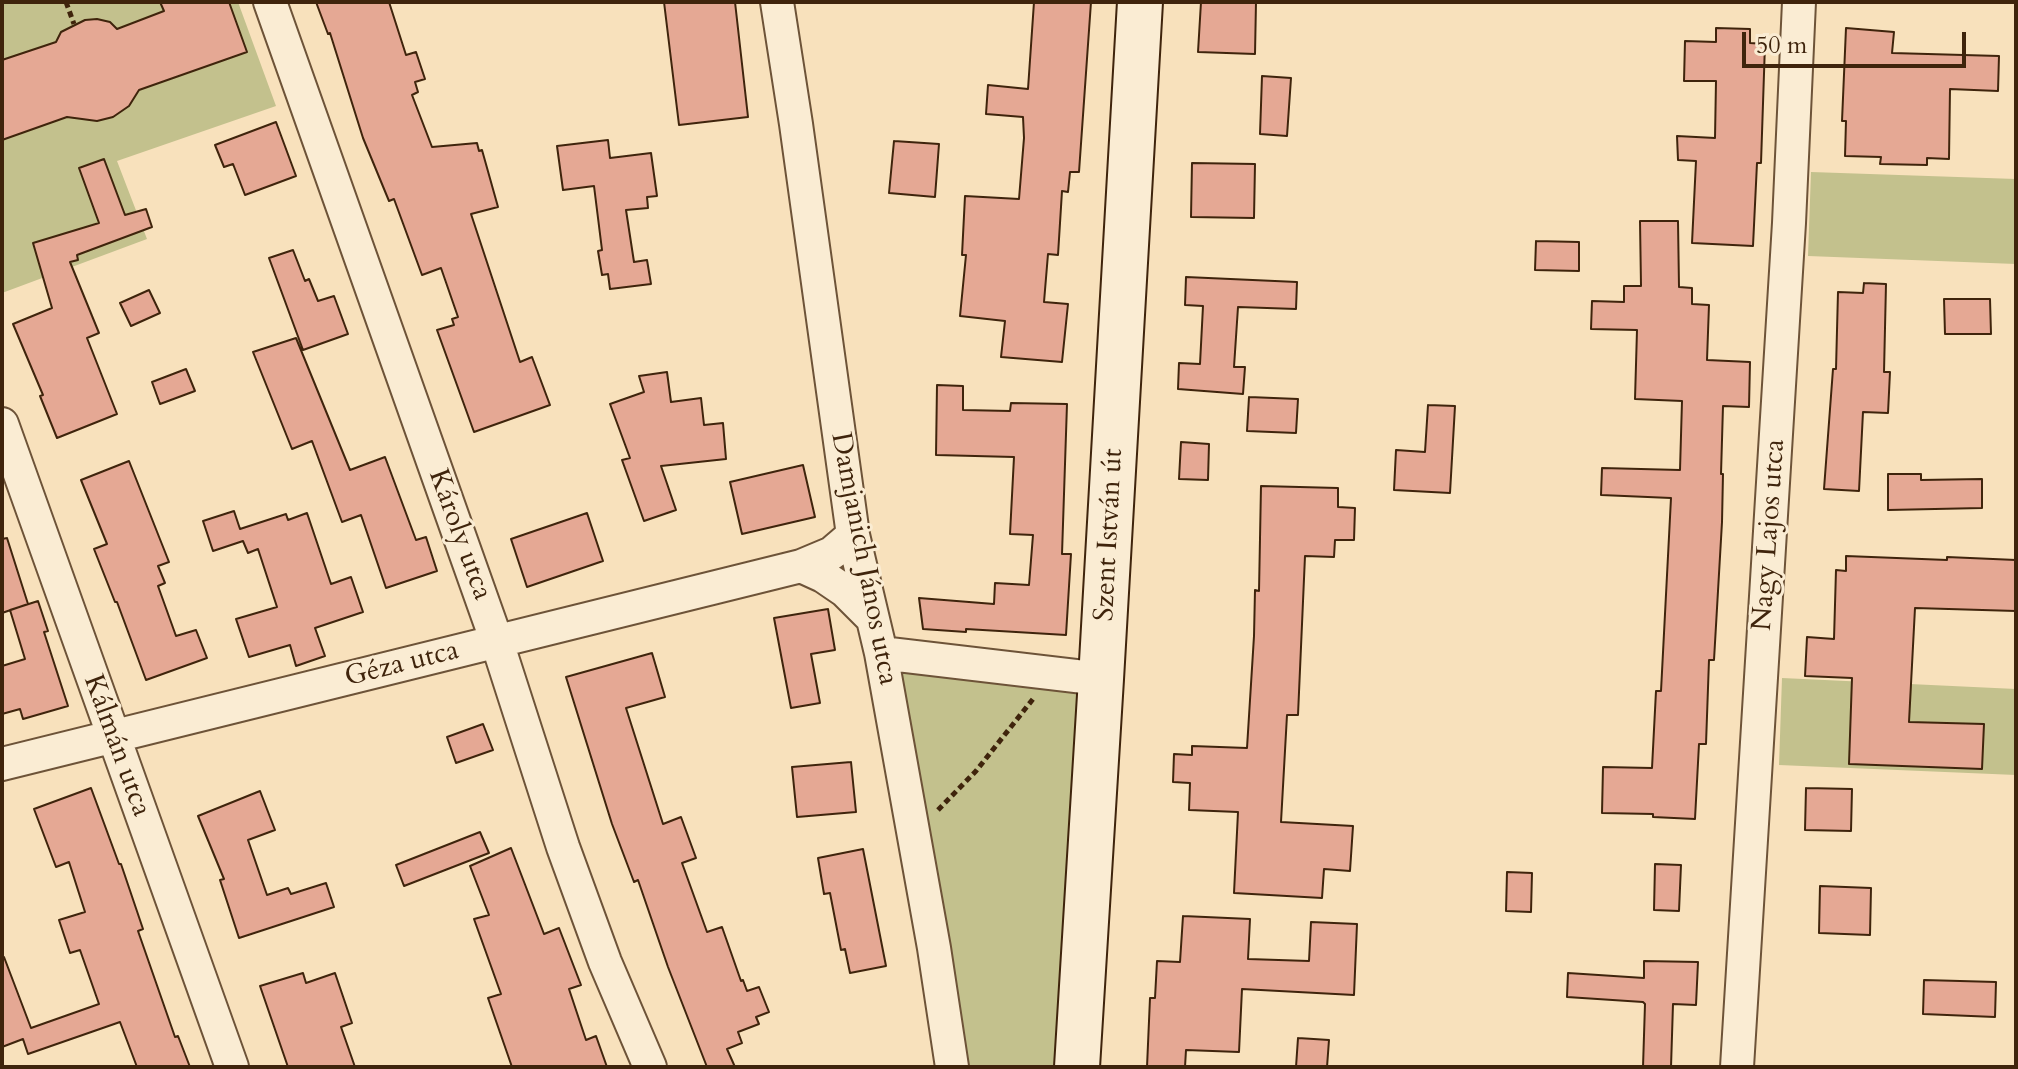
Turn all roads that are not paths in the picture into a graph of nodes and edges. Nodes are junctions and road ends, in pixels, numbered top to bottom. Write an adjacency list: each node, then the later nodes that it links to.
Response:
1 (270, 2): 9 (street, Károly utca)
2 (777, 2): 6 (street, Damjanich János utca)
3 (1140, 2): 11 (street, Szent István út)
4 (1799, 2): 18 (street, Nagy Lajos utca)
5 (2, 424): 12 (street, Kálmán utca)
6 (853, 535): 7 (street, Géza utca); 8 (street, Damjanich János utca)
7 (801, 566): 8 (street); 9 (street, Géza utca)
8 (874, 620): 10 (street, Damjanich János utca)
9 (497, 642): 12 (street, Géza utca); 15 (street, Károly utca)
10 (881, 653): 11 (street); 16 (street, Damjanich János utca)
11 (1101, 679): 17 (street, Szent István út)
12 (113, 737): 13 (street, Géza utca); 14 (street, Kálmán utca)
13 (2, 764)
14 (232, 1067)
15 (650, 1067)
16 (952, 1067)
17 (1077, 1067)
18 (1737, 1067)

